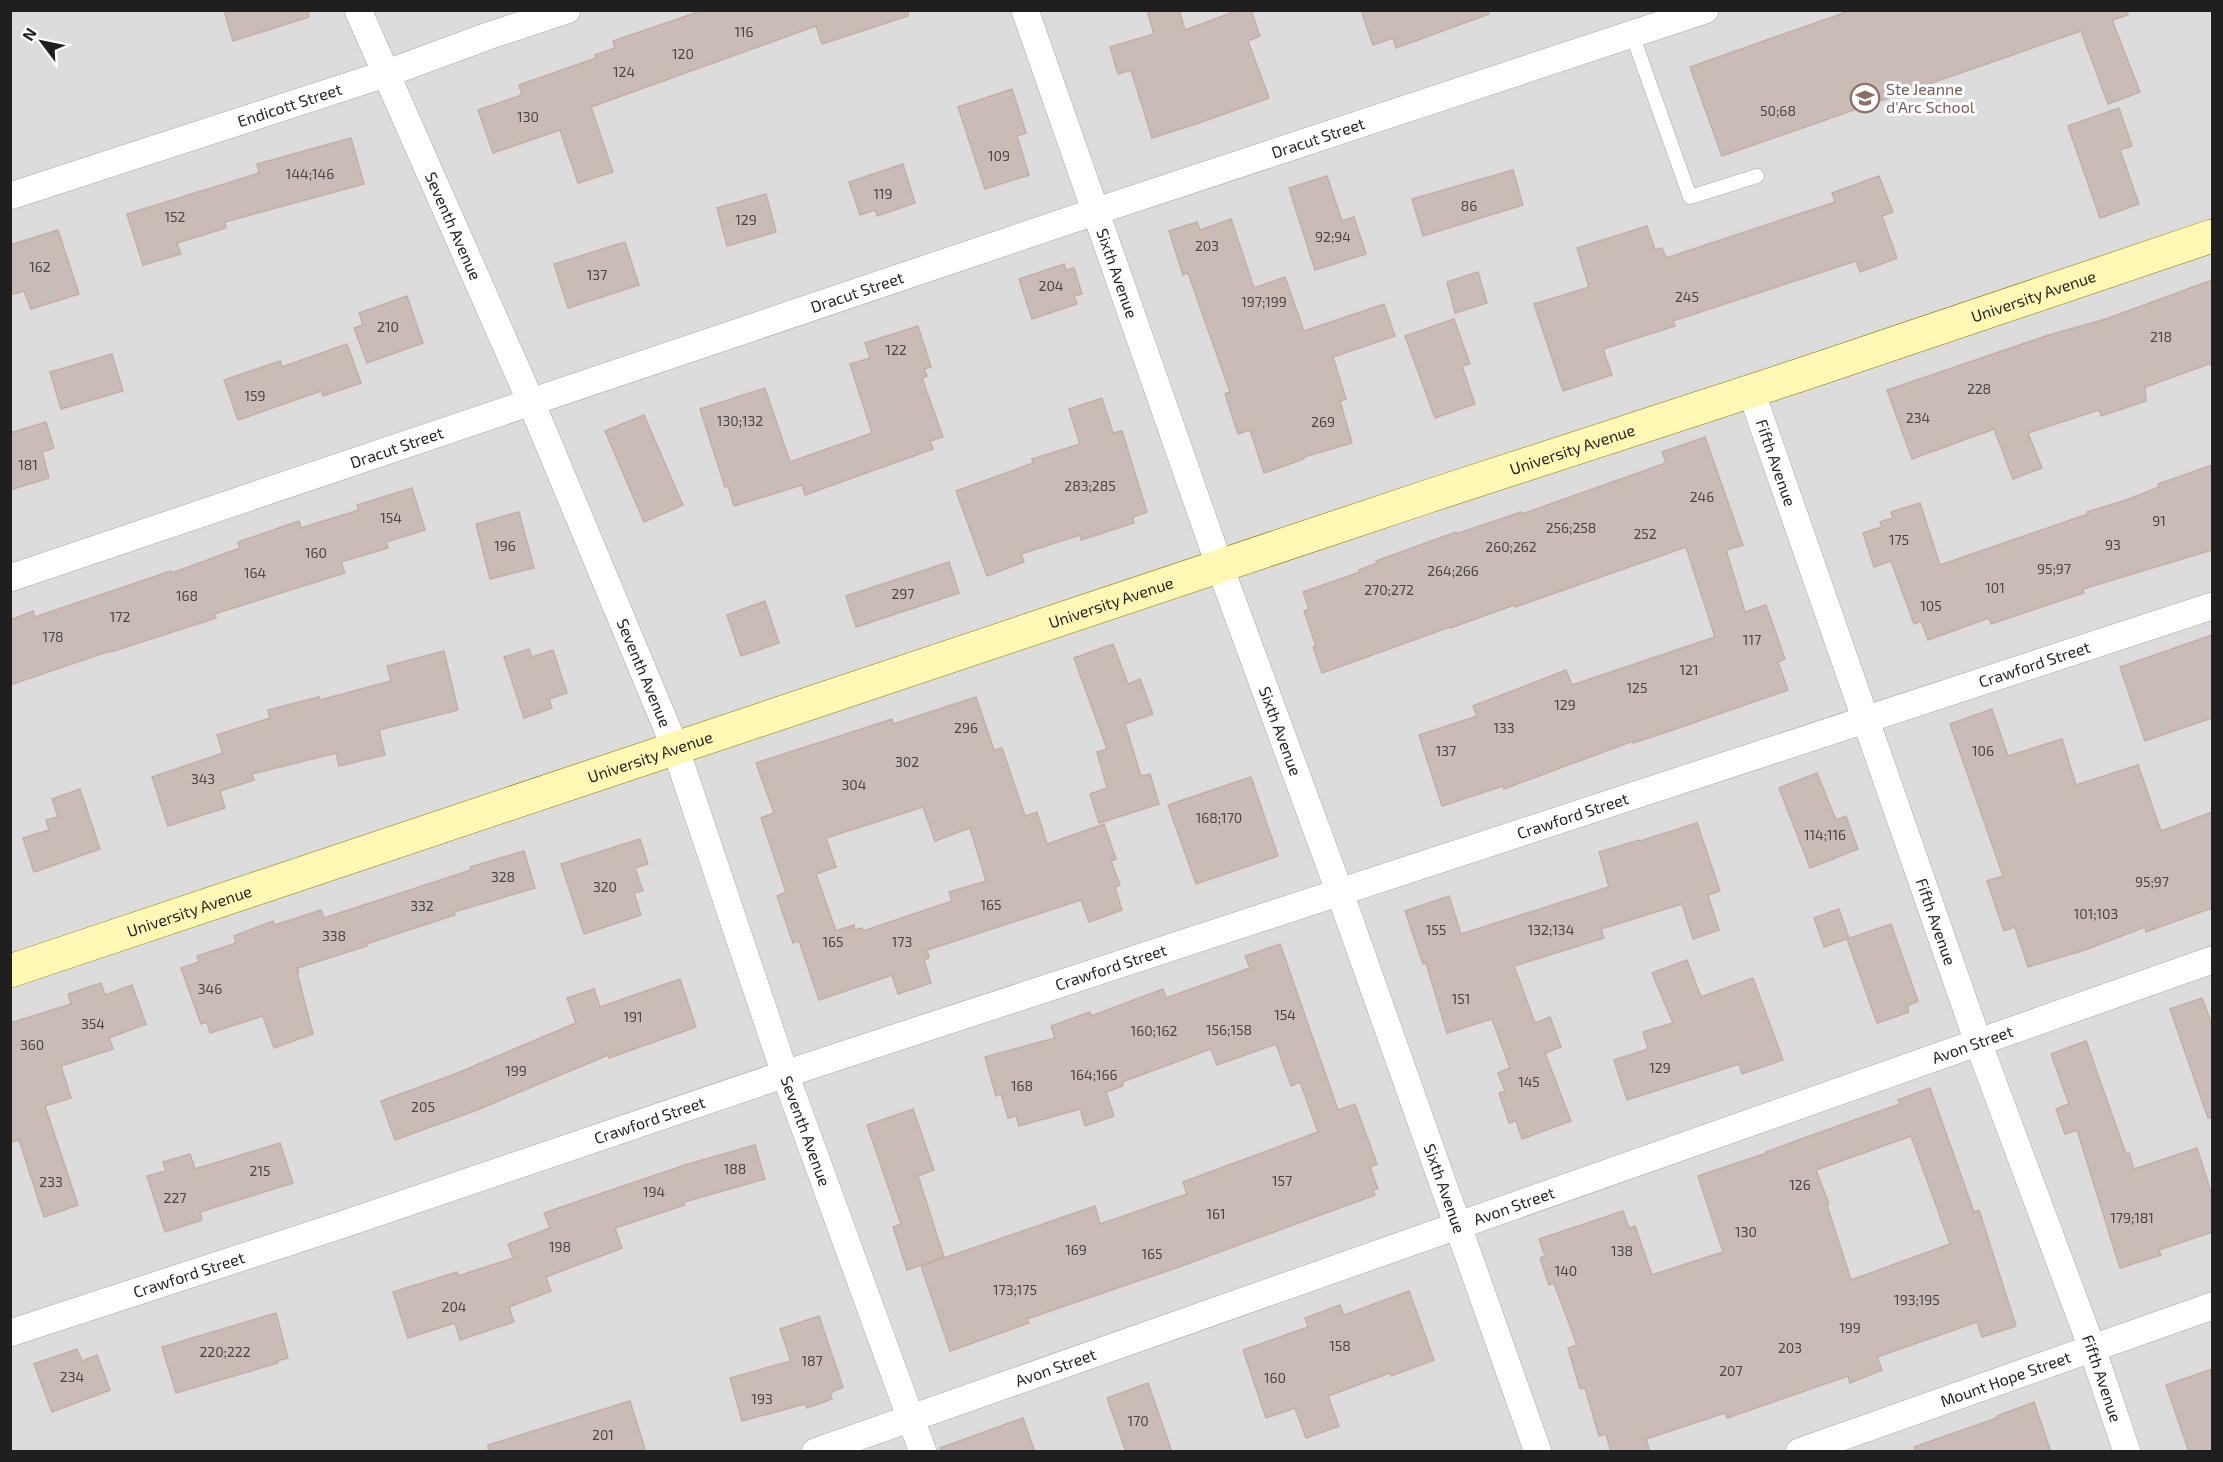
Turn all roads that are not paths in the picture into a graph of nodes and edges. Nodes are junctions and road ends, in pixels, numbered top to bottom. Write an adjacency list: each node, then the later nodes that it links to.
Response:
1 (358, 10): 6 (street, Seventh Avenue)
2 (567, 10): 6 (street, Endicott Street)
3 (1025, 10): 9 (street, Sixth Avenue)
4 (1705, 10): 5 (street, Dracut Street)
5 (1632, 34): 7 (lane); 9 (street, Dracut Street)
6 (385, 74): 8 (street, Endicott Street); 12 (street, Seventh Avenue)
7 (1757, 176)
8 (10, 196)
9 (1097, 211): 12 (street, Dracut Street); 13 (street, Sixth Avenue)
10 (2212, 236): 11 (main road, University Avenue)
11 (1751, 391): 13 (main road, University Avenue); 16 (street, Fifth Avenue)
12 (531, 402): 14 (street, Dracut Street); 17 (street, Seventh Avenue)
13 (1220, 567): 17 (main road, University Avenue); 18 (street, Sixth Avenue)
14 (10, 578)
15 (2212, 606): 16 (street, Crawford Street)
16 (1867, 720): 18 (street, Crawford Street); 21 (street, Fifth Avenue)
17 (675, 747): 20 (main road, University Avenue); 22 (street, Seventh Avenue)
18 (1340, 893): 22 (street, Crawford Street); 23 (street, Sixth Avenue)
19 (2212, 960): 21 (street, Avon Street)
20 (10, 971)
21 (1978, 1042): 23 (street, Avon Street); 26 (street, Fifth Avenue)
22 (785, 1074): 25 (street, Crawford Street); 27 (street, Seventh Avenue)
23 (1457, 1227): 27 (street, Avon Street); 30 (street, Sixth Avenue)
24 (2212, 1306): 26 (street, Mount Hope Street)
25 (10, 1333)
26 (2092, 1348): 31 (street, Mount Hope Street); 32 (street, Fifth Avenue)
27 (910, 1418): 28 (street, Avon Street); 29 (street, Seventh Avenue)
28 (815, 1452)
29 (923, 1452)
30 (1538, 1452)
31 (1800, 1452)
32 (2127, 1452)

